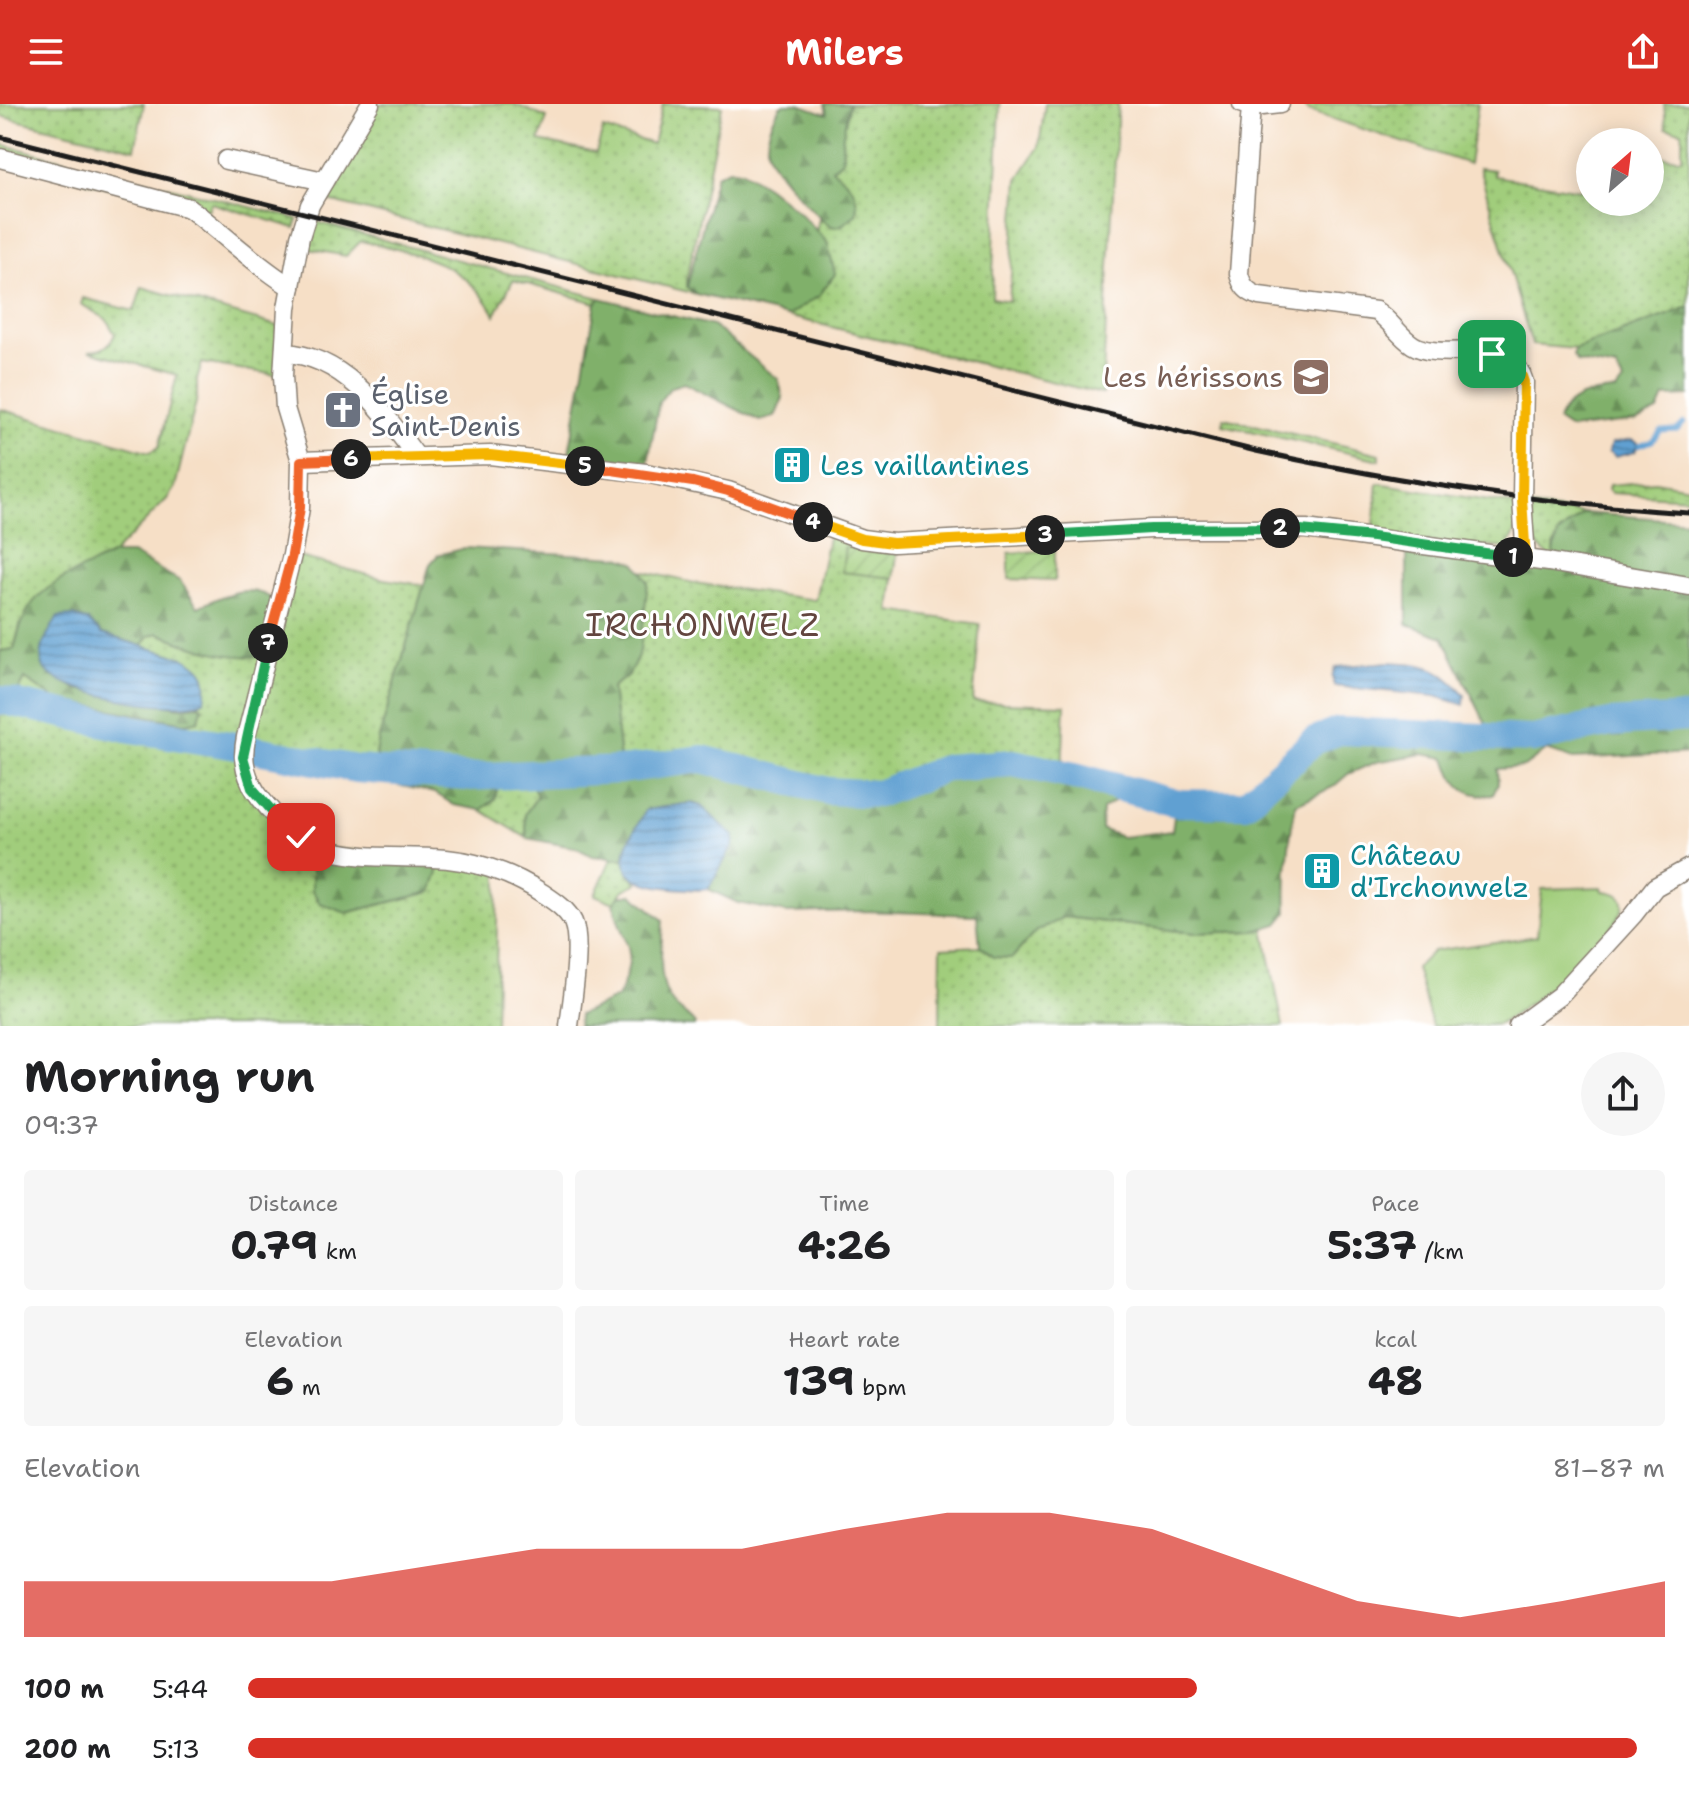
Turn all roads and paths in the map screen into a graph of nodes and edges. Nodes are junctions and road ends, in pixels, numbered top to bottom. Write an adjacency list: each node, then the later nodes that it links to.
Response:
1 (370, 104): 6 (street)
2 (1280, 104): 3 (street)
3 (1247, 105): 11 (street)
4 (0, 158): 7 (street)
5 (226, 160): 6 (street)
6 (324, 181): 7 (street)
7 (291, 287): 8 (street)
8 (285, 353): 9 (street); 10 (street)
9 (416, 456): 10 (street); 11 (street)
10 (301, 461): 14 (street)
11 (1526, 559): 12 (street)
12 (1689, 586)
13 (1689, 868): 15 (street)
14 (569, 1026)
15 (1518, 1026)

